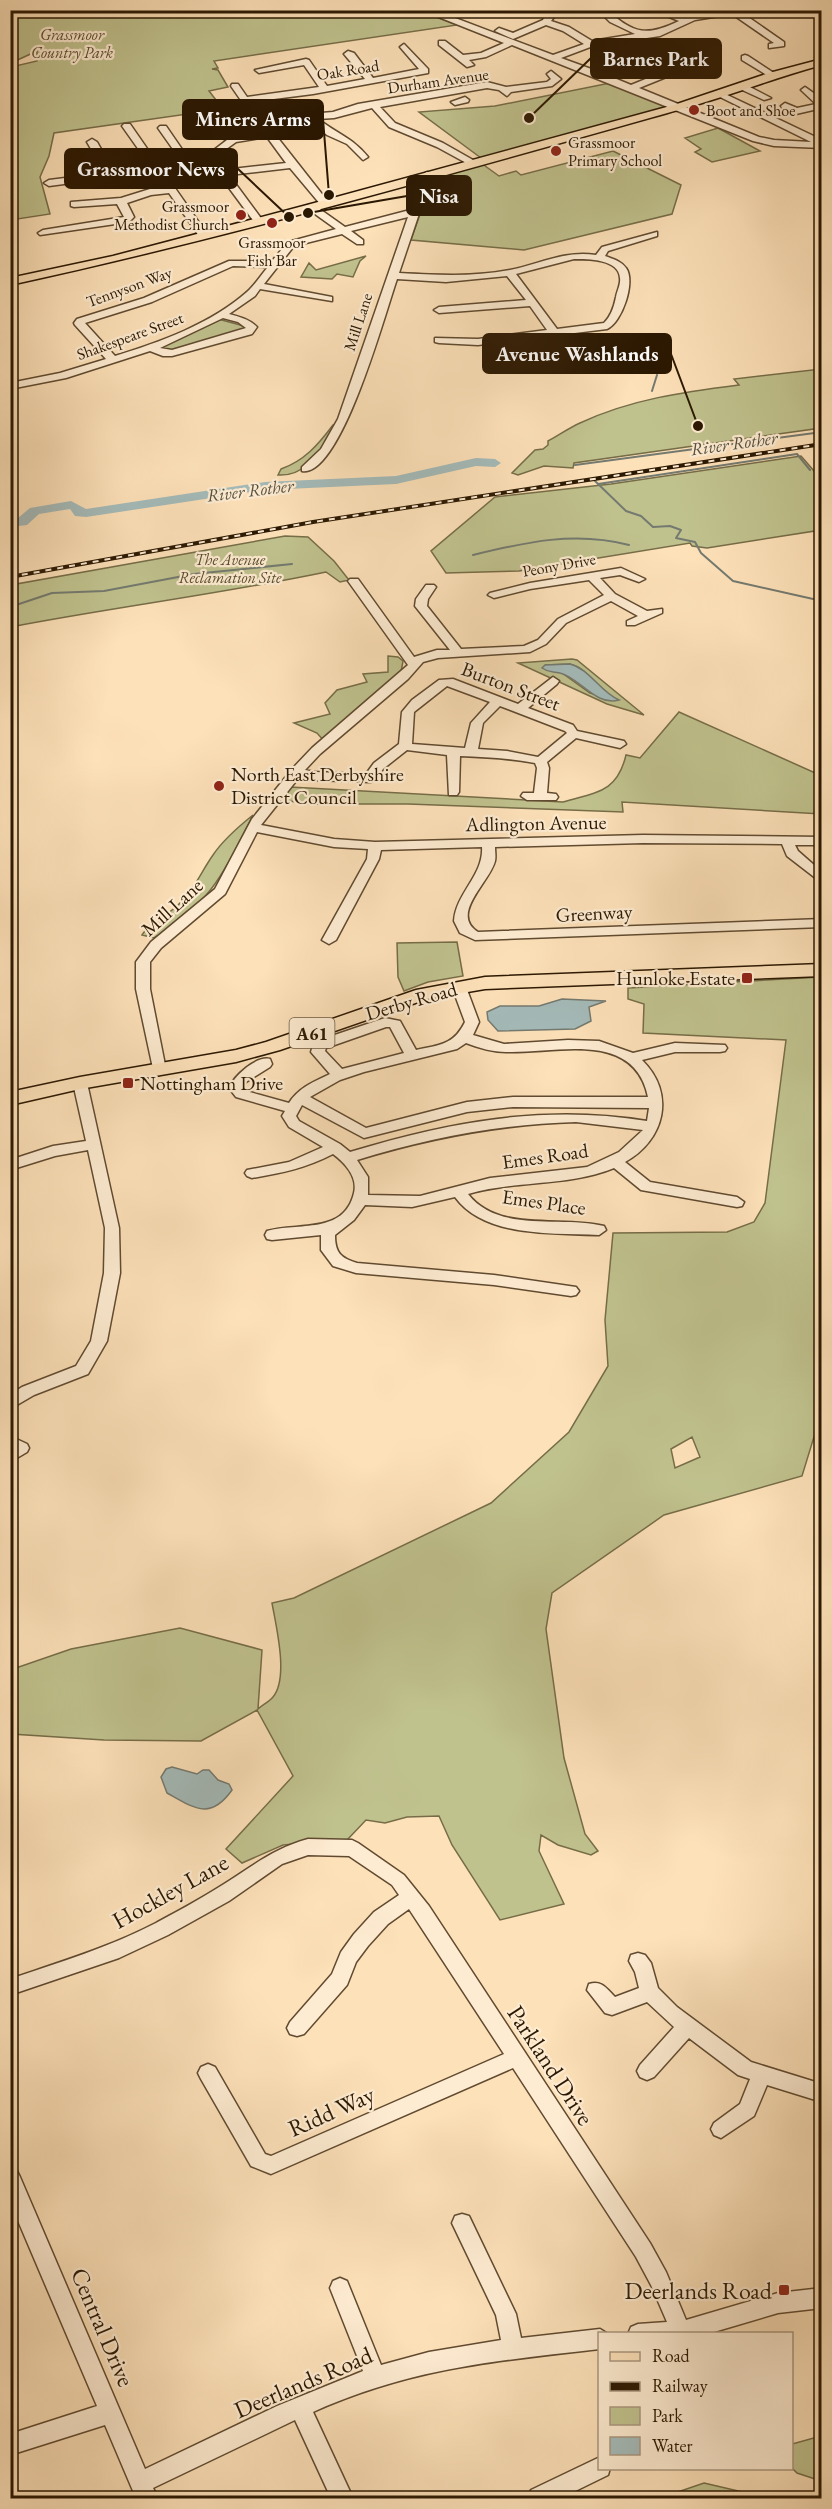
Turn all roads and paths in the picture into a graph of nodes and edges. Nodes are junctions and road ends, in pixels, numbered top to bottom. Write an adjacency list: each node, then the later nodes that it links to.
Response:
1 (425, 10): 12 (street)
2 (552, 10): 8 (street)
3 (602, 10): 10 (street)
4 (656, 10): 6 (street)
5 (733, 11): 6 (street); 14 (street)
6 (689, 20): 9 (street)
7 (482, 22): 8 (street)
8 (546, 22): 13 (street)
9 (665, 31): 10 (street); 29 (street)
10 (644, 36): 13 (street)
11 (442, 43): 12 (street)
12 (510, 43): 17 (street)
13 (591, 44): 17 (street)
14 (772, 46)
15 (404, 47): 25 (street, Oak Road)
16 (348, 54): 25 (street)
17 (554, 58): 23 (street)
18 (745, 58): 24 (street)
19 (646, 59): 23 (street)
20 (820, 63): 24 (main road)
21 (260, 71): 28 (street)
22 (549, 73): 31 (street, Durham Avenue)
23 (593, 73): 29 (street)
24 (773, 75): 27 (main road)
25 (371, 81): 28 (street, Oak Road)
26 (235, 86): 34 (street)
27 (741, 86): 32 (main road); 33 (street)
28 (324, 88): 34 (street, Oak Road)
29 (632, 88): 39 (street)
30 (805, 90): 36 (street)
31 (450, 92): 35 (street); 37 (street, Durham Avenue)
32 (718, 94): 39 (main road); 47 (street)
33 (767, 98)
34 (244, 100): 41 (street)
35 (459, 101)
36 (822, 104): 38 (street)
37 (374, 105): 40 (street, Durham Avenue); 50 (street)
38 (785, 106)
39 (678, 107): 52 (street); 54 (main road)
40 (310, 117): 41 (street, Durham Avenue); 53 (street)
41 (260, 121): 46 (street)
42 (209, 122): 48 (street)
43 (127, 126): 57 (street)
44 (163, 128): 55 (street)
45 (822, 130): 47 (street)
46 (268, 134): 48 (street); 56 (street)
47 (805, 136): 52 (street)
48 (234, 139): 55 (street)
49 (409, 140): 50 (street)
50 (429, 141): 54 (street)
51 (92, 142): 58 (street)
52 (822, 144)
53 (363, 158)
54 (470, 162): 59 (main road)
55 (197, 165): 57 (street)
56 (292, 165): 63 (street); 67 (street)
57 (158, 172): 58 (street); 61 (street)
58 (111, 175): 60 (street)
59 (427, 175): 63 (main road); 66 (street, Mill Lane)
60 (49, 183)
61 (170, 190): 62 (street); 70 (street)
62 (122, 201): 64 (street); 69 (street)
63 (324, 203): 65 (main road)
64 (74, 204)
65 (311, 207): 67 (main road); 68 (street)
66 (415, 212): 68 (street, Shakespeare Street); 76 (street, Mill Lane)
67 (258, 221): 70 (main road)
68 (344, 230): 72 (street); 74 (street, Shakespeare Street)
69 (43, 233)
70 (202, 234): 77 (main road)
71 (649, 237): 73 (street)
72 (360, 242)
73 (599, 258): 75 (street); 83 (street)
74 (273, 264): 78 (street, Shakespeare Street); 86 (street, Tennyson Way)
75 (510, 273): 76 (street); 80 (street)
76 (392, 276): 88 (street, Mill Lane)
77 (10, 282)
78 (259, 286): 79 (street); 82 (street, Shakespeare Street)
79 (328, 299)
80 (532, 303): 81 (street); 83 (street)
81 (440, 309)
82 (222, 315): 85 (street, Shakespeare Street); 85 (street)
83 (554, 332): 84 (street)
84 (439, 340)
85 (151, 348): 86 (street, Shakespeare Street)
86 (114, 360): 87 (street, Shakespeare Street)
87 (10, 386)
88 (306, 469)
89 (636, 574): 90 (street, Peony Drive)
90 (592, 576): 93 (street); 94 (street, Peony Drive)
91 (354, 581): 97 (street)
92 (430, 587): 96 (street)
93 (611, 596): 95 (street); 96 (street, Mill Lane)
94 (494, 597)
95 (631, 624)
96 (457, 652): 97 (street, Mill Lane)
97 (413, 664): 107 (street, Mill Lane)
98 (553, 681): 100 (street)
99 (498, 701): 100 (street, Burton Street); 103 (street, Burton Street); 105 (street)
100 (519, 709): 101 (street, Burton Street)
101 (573, 734): 102 (street, Burton Street); 106 (street)
102 (620, 744)
103 (405, 746): 104 (street); 107 (street)
104 (453, 752): 105 (street); 108 (street)
105 (471, 752): 106 (street)
106 (540, 761): 109 (street)
107 (297, 771): 110 (street, Mill Lane)
108 (453, 792)
109 (540, 796)
110 (254, 828): 114 (street, Adlington Avenue); 125 (street, Mill Lane)
111 (822, 841): 112 (street, Adlington Avenue)
112 (787, 842): 113 (street, Adlington Avenue); 115 (street)
113 (488, 843): 114 (street, Adlington Avenue); 116 (street, Greenway)
114 (375, 846): 117 (street)
115 (822, 879)
116 (822, 923)
117 (329, 940)
118 (822, 970): 119 (highway, Derby Road / A61)
119 (459, 987): 120 (street); 125 (highway, Derby Road / A61)
120 (465, 1037): 122 (street); 123 (street)
121 (720, 1048): 123 (street)
122 (413, 1056): 126 (street); 126 (street)
123 (631, 1059): 129 (street)
124 (265, 1062): 130 (street)
125 (159, 1070): 127 (highway, Derby Road / A61)
126 (338, 1074): 130 (street)
127 (80, 1083): 128 (highway, Derby Road / A61); 132 (street)
128 (10, 1099)
129 (656, 1102): 130 (street); 131 (street)
130 (296, 1103): 133 (street)
131 (652, 1127): 134 (street); 135 (street, Emes Road)
132 (94, 1144): 136 (street); 145 (street)
133 (335, 1148): 134 (street); 137 (street)
134 (348, 1158): 139 (street)
135 (616, 1162): 138 (street, Emes Road); 140 (street)
136 (10, 1165)
137 (252, 1173)
138 (458, 1191): 139 (street, Emes Road); 142 (street, Emes Place)
139 (361, 1199): 141 (street)
140 (737, 1202)
141 (336, 1226): 143 (street); 144 (street)
142 (599, 1230)
143 (272, 1235)
144 (571, 1291)
145 (10, 1403)
146 (10, 1442): 147 (street)
147 (10, 1456)
148 (352, 1848): 149 (street, Parkland Drive); 151 (street, Hockley Lane)
149 (411, 1897): 155 (street); 156 (street, Parkland Drive)
150 (638, 1961): 153 (street)
151 (10, 1987)
152 (596, 1990): 153 (street)
153 (650, 1992): 154 (street)
154 (687, 2026): 157 (street); 159 (street)
155 (297, 2028)
156 (516, 2058): 158 (street, Ridd Way); 166 (street, Parkland Drive)
157 (647, 2072)
158 (208, 2073)
159 (761, 2076): 160 (street); 161 (street)
160 (822, 2093)
161 (721, 2129)
162 (10, 2177): 172 (street, Central Drive)
163 (462, 2223): 169 (street)
164 (340, 2288): 170 (street)
165 (822, 2298): 166 (street)
166 (681, 2331): 167 (street)
167 (662, 2332)
168 (598, 2339): 169 (street, Deerlands Road)
169 (513, 2349): 170 (street, Deerlands Road)
170 (376, 2377): 171 (street, Deerlands Road)
171 (300, 2407): 175 (street, Deerlands Road); 177 (street)
172 (110, 2413): 173 (street); 175 (street, Central Drive)
173 (10, 2445)
174 (598, 2468): 176 (street)
175 (144, 2491)
176 (540, 2498)
177 (342, 2499)

